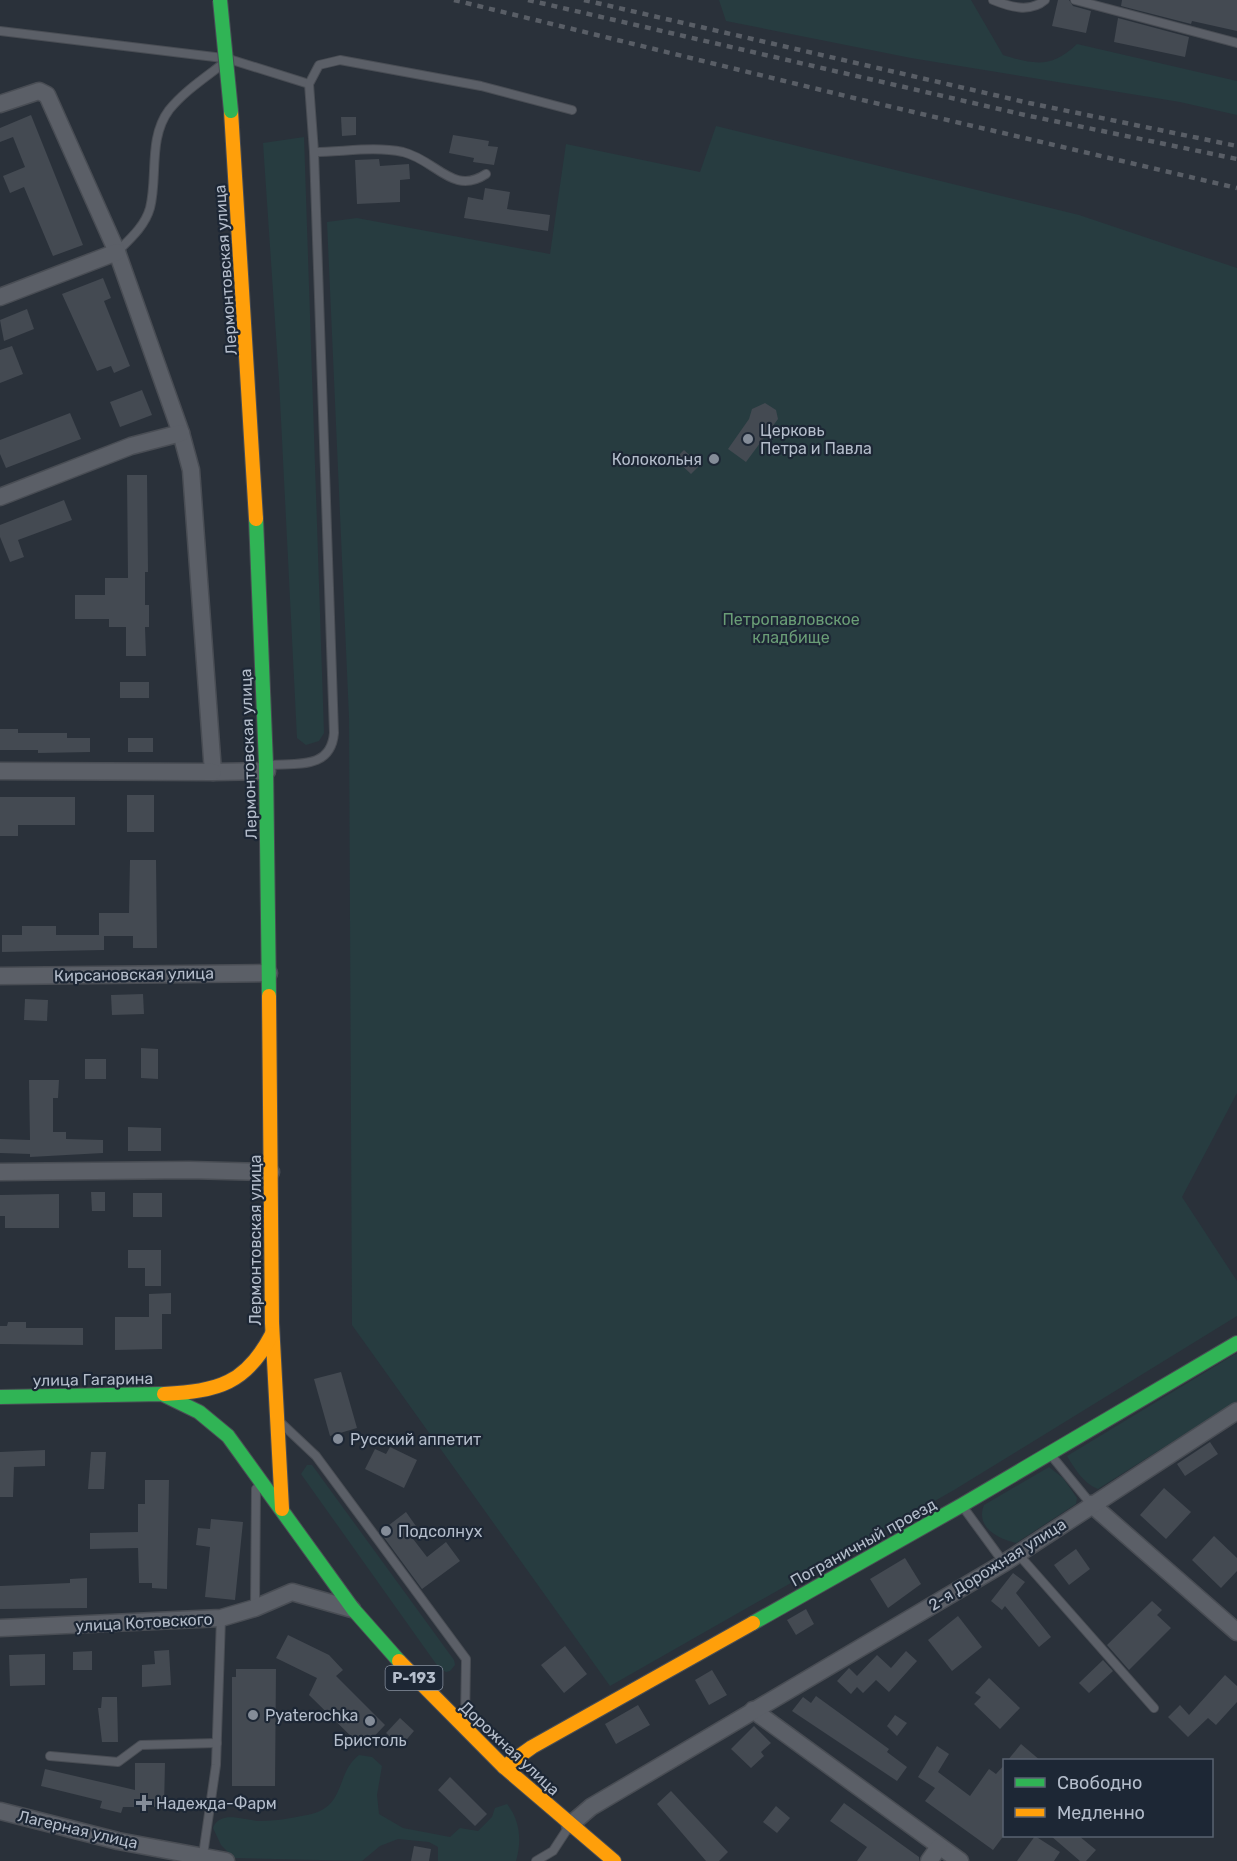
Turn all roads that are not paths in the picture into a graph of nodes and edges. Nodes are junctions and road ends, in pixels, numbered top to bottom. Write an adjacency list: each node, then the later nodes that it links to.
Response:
1 (220, 0): 17 (main road, Лермонтовская улица, bridge)
2 (993, 0): 3 (lane)
3 (1045, 0)
4 (1075, 0): 6 (lane)
5 (0, 31): 7 (lane)
6 (1237, 43)
7 (229, 59): 8 (lane); 13 (lane)
8 (309, 84): 10 (lane); 11 (lane)
9 (0, 104): 13 (street)
10 (572, 110)
11 (314, 152): 12 (lane); 17 (lane)
12 (486, 174)
13 (117, 252): 14 (street); 15 (street)
14 (0, 297)
15 (181, 432): 16 (street); 19 (street)
16 (0, 497)
17 (267, 768): 19 (street); 20 (main road, Лермонтовская улица)
18 (0, 771): 19 (street)
19 (213, 772)
20 (268, 973): 21 (street, Кирсановская улица); 23 (main road, Лермонтовская улица)
21 (0, 975)
22 (0, 1172): 23 (street)
23 (271, 1172): 24 (main road, Лермонтовская улица)
24 (272, 1334): 26 (main road); 29 (main road, Лермонтовская улица)
25 (1237, 1343): 30 (main road, Пограничный проезд)
26 (162, 1394): 27 (main road, улица Гагарина); 31 (main road, улица Гагарина)
27 (0, 1397)
28 (1237, 1411): 32 (street, 2-я Дорожная улица)
29 (275, 1418): 34 (main road, Лермонтовская улица); 43 (lane)
30 (1050, 1454): 32 (lane); 33 (main road, Пограничный проезд)
31 (256, 1471): 34 (main road, улица Гагарина); 36 (lane)
32 (1090, 1504): 35 (street, 2-я Дорожная улица); 40 (street)
33 (962, 1505): 35 (lane); 46 (main road, Пограничный проезд)
34 (282, 1509): 37 (main road, Дорожная улица / Р-193)
35 (1010, 1558): 41 (lane); 42 (street, 2-я Дорожная улица)
36 (255, 1608): 37 (street, улица Котовского); 38 (street, улица Котовского)
37 (352, 1609): 43 (main road, Дорожная улица / Р-193)
38 (221, 1618): 39 (street, улица Котовского); 44 (lane)
39 (0, 1628)
40 (1237, 1632)
41 (1154, 1708)
42 (753, 1710): 48 (street, 2-я Дорожная улица); 49 (street)
43 (464, 1730): 46 (main road, Дорожная улица / Р-193)
44 (217, 1743): 45 (lane); 50 (lane)
45 (50, 1756)
46 (504, 1767): 48 (main road, Дорожная улица / Р-193)
47 (0, 1810): 50 (street, Лагерная улица)
48 (570, 1825): 52 (lane); 53 (main road, Дорожная улица / Р-193)
49 (939, 1847): 54 (street); 55 (street)
50 (203, 1855): 51 (street, Лагерная улица)
51 (226, 1861)
52 (536, 1861)
53 (614, 1861)
54 (929, 1861)
55 (960, 1861)

